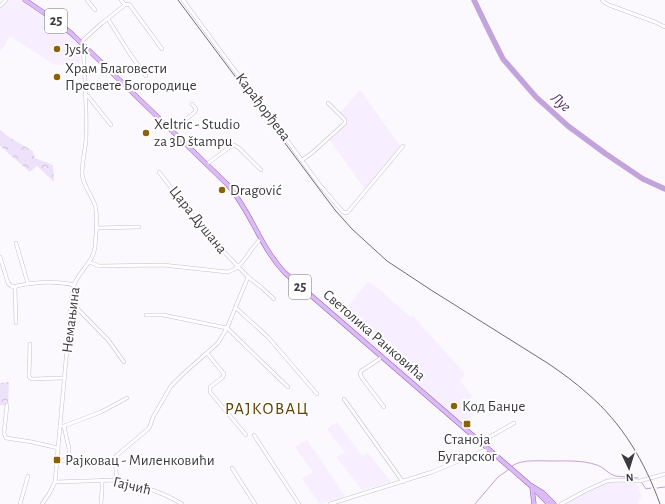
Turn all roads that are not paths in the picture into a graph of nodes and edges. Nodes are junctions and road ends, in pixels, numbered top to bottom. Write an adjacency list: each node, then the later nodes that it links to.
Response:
1 (6, 0): 8 (street)
2 (26, 0): 12 (main road, 25)
3 (87, 0): 9 (street)
4 (121, 0): 7 (street)
5 (183, 0): 21 (street, Карађорђева)
6 (602, 0): 11 (street)
7 (125, 5): 10 (street); 13 (street)
8 (0, 6)
9 (95, 10)
10 (108, 19): 12 (street); 14 (street)
11 (665, 27)
12 (82, 44): 15 (street, Немањина); 19 (main road, Светолика Ранковића / 25)
13 (162, 49)
14 (146, 76)
15 (85, 94): 18 (street); 26 (street, Немањина)
16 (328, 103): 21 (street)
17 (192, 104): 19 (street)
18 (112, 125)
19 (171, 131): 22 (main road, Светолика Ранковића / 25)
20 (403, 146): 21 (street, Карађорђева)
21 (302, 160)
22 (207, 164): 23 (street); 27 (main road, Светолика Ранковића / 25)
23 (261, 170)
24 (159, 172): 31 (street, Цара Душана)
25 (139, 227): 26 (street)
26 (96, 228): 30 (street, Немањина)
27 (261, 239): 31 (street); 44 (main road, Светолика Ранковића / 25)
28 (16, 243): 33 (street)
29 (0, 257): 35 (street)
30 (89, 262): 31 (street); 34 (street, Немањина)
31 (238, 267): 32 (street, Цара Душана)
32 (248, 277): 36 (street, Цара Душана); 38 (street)
33 (28, 284): 34 (street); 35 (street)
34 (74, 285): 37 (street, Немањина)
35 (15, 287): 40 (street)
36 (274, 299)
37 (71, 303): 45 (street); 46 (street, Немањина)
38 (236, 308): 41 (street); 48 (street)
39 (146, 314): 41 (street)
40 (16, 323)
41 (227, 328): 43 (street); 47 (street)
42 (30, 344): 46 (street)
43 (207, 353): 56 (street); 66 (street)
44 (381, 357): 52 (street); 58 (main road, Светолика Ранковића / 25)
45 (124, 362)
46 (64, 378): 54 (street, Немањина)
47 (288, 387)
48 (317, 394)
49 (127, 398): 55 (street)
50 (344, 399): 68 (street)
51 (7, 405): 59 (street)
52 (384, 407)
53 (514, 423): 58 (street)
54 (60, 426): 55 (street); 59 (street, Немањина)
55 (64, 426): 61 (street)
56 (246, 435)
57 (254, 435): 75 (street)
58 (481, 442): 60 (main road, Светолика Ранковића / 25)
59 (58, 448): 61 (street, Немањина)
60 (488, 449): 68 (street); 69 (main road, Светолика Ранковића / 25)
61 (57, 460): 67 (street, Немањина)
62 (232, 468): 74 (street)
63 (665, 474): 80 (street)
64 (28, 476): 70 (street)
65 (102, 480): 66 (street, Гајчић); 67 (street, Гајчић); 72 (street)
66 (116, 480): 73 (street, Гајчић)
67 (55, 482): 71 (street, Немањина)
68 (402, 482): 76 (street)
69 (531, 486): 77 (main road); 78 (main road, Светолика Ранковића / 25); 79 (main road, Светолика Ранковића / 25)
70 (20, 504)
71 (42, 504)
72 (101, 504)
73 (182, 504)
74 (255, 504)
75 (299, 504)
76 (330, 504)
77 (534, 504)
78 (548, 504)
79 (554, 504)
80 (561, 504)

